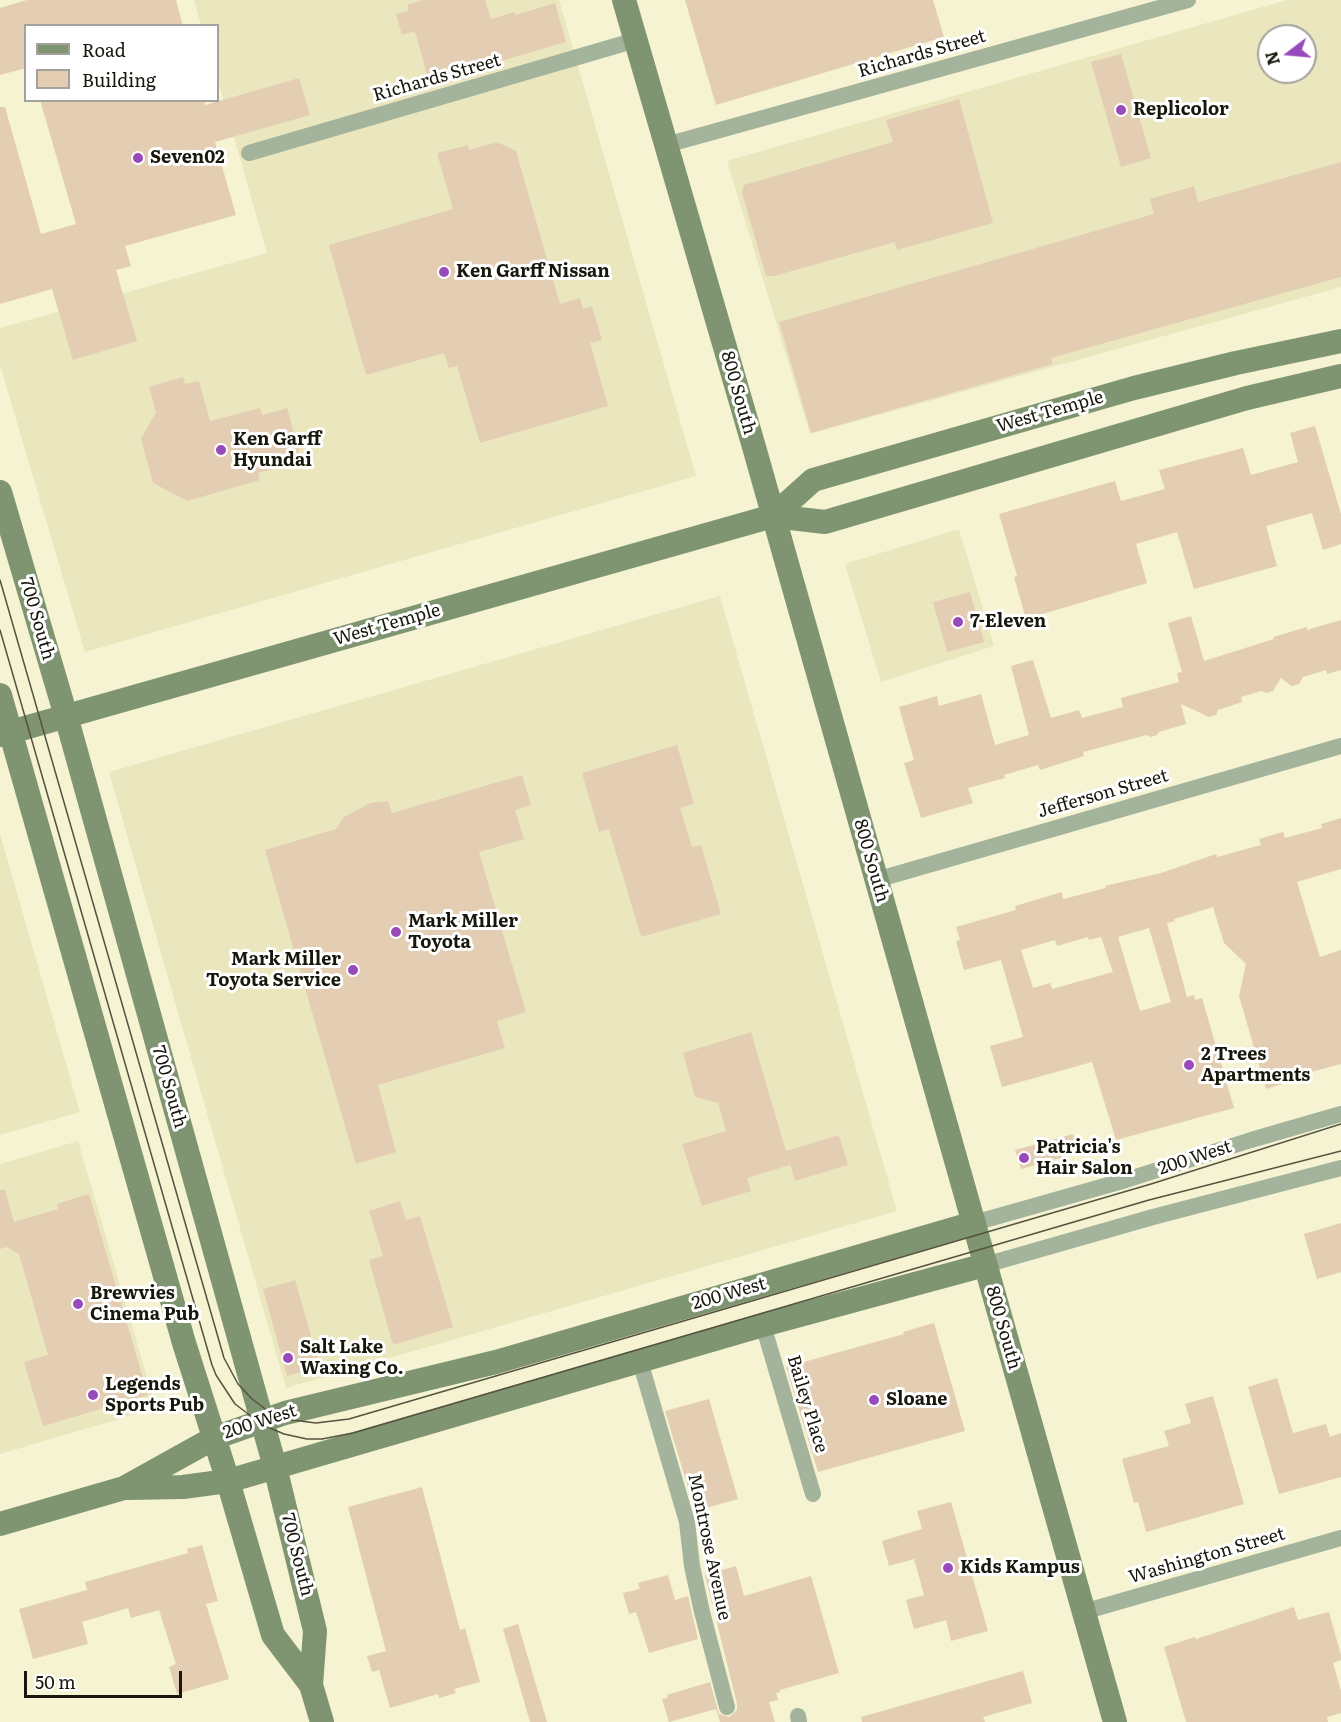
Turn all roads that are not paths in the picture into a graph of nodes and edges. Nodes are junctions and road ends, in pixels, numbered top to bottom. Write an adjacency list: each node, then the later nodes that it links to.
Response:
1 (624, 0): 3 (street, 800 South)
2 (1188, 0): 4 (street, Richards Street)
3 (636, 40): 4 (street, 800 South); 5 (street, Richards Street)
4 (666, 145): 9 (street, 800 South)
5 (249, 153)
6 (1341, 341): 9 (street, West Temple)
7 (1341, 376): 9 (street, West Temple)
8 (0, 492): 11 (street, 700 South)
9 (773, 516): 11 (street, West Temple); 14 (street, 800 South)
10 (0, 695): 12 (street, 700 South)
11 (66, 716): 12 (street, West Temple); 21 (street, 700 South)
12 (5, 733): 22 (street, 700 South)
13 (1341, 746): 14 (street, Jefferson Street)
14 (876, 880): 17 (street, 800 South)
15 (1341, 1114): 17 (street, 200 West)
16 (1341, 1168): 18 (street, 200 West)
17 (974, 1223): 18 (street, 800 South); 21 (street, 200 West)
18 (985, 1264): 19 (street, 200 West); 29 (street, 800 South)
19 (763, 1325): 20 (street, 200 West); 26 (street, Bailey Place)
20 (640, 1361): 23 (street, 200 West); 31 (street, Montrose Avenue)
21 (262, 1420): 22 (street, 200 West); 23 (street, 700 South)
22 (214, 1438): 24 (street, 700 South); 25 (street, 200 West)
23 (275, 1467): 24 (street, 200 West); 30 (street, 700 South)
24 (228, 1481): 25 (street, 200 West); 30 (street, 700 South)
25 (124, 1488): 27 (street, 200 West)
26 (813, 1494)
27 (0, 1524)
28 (1341, 1538): 29 (street, Washington Street)
29 (1083, 1612): 33 (street, 800 South)
30 (311, 1685): 32 (street, 700 South)
31 (727, 1707)
32 (322, 1722)
33 (1115, 1722)

